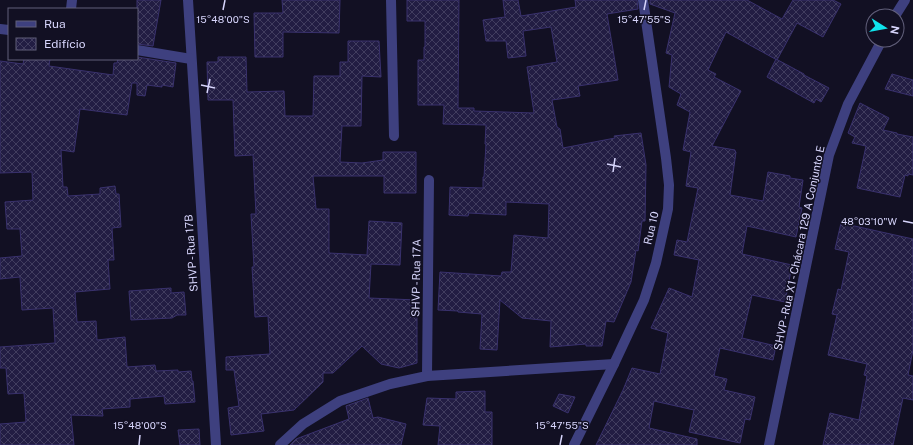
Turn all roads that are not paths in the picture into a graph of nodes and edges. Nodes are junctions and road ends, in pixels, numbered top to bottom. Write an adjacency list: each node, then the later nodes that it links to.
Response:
1 (188, 0): 6 (street, SHVP - Rua 17B)
2 (391, 0): 7 (street)
3 (643, 0): 9 (street, Rua 10)
4 (878, 48): 14 (street, SHVP - Rua X1 - Chácara 129 A Conjunto E)
5 (138, 50): 6 (street)
6 (191, 59): 11 (street, SHVP - Rua 17B)
7 (394, 136)
8 (429, 180): 10 (street, SHVP - Rua 17A)
9 (614, 364): 10 (street); 13 (street, Rua 10)
10 (427, 376): 12 (street)
11 (216, 445)
12 (280, 445)
13 (574, 445)
14 (769, 445)

